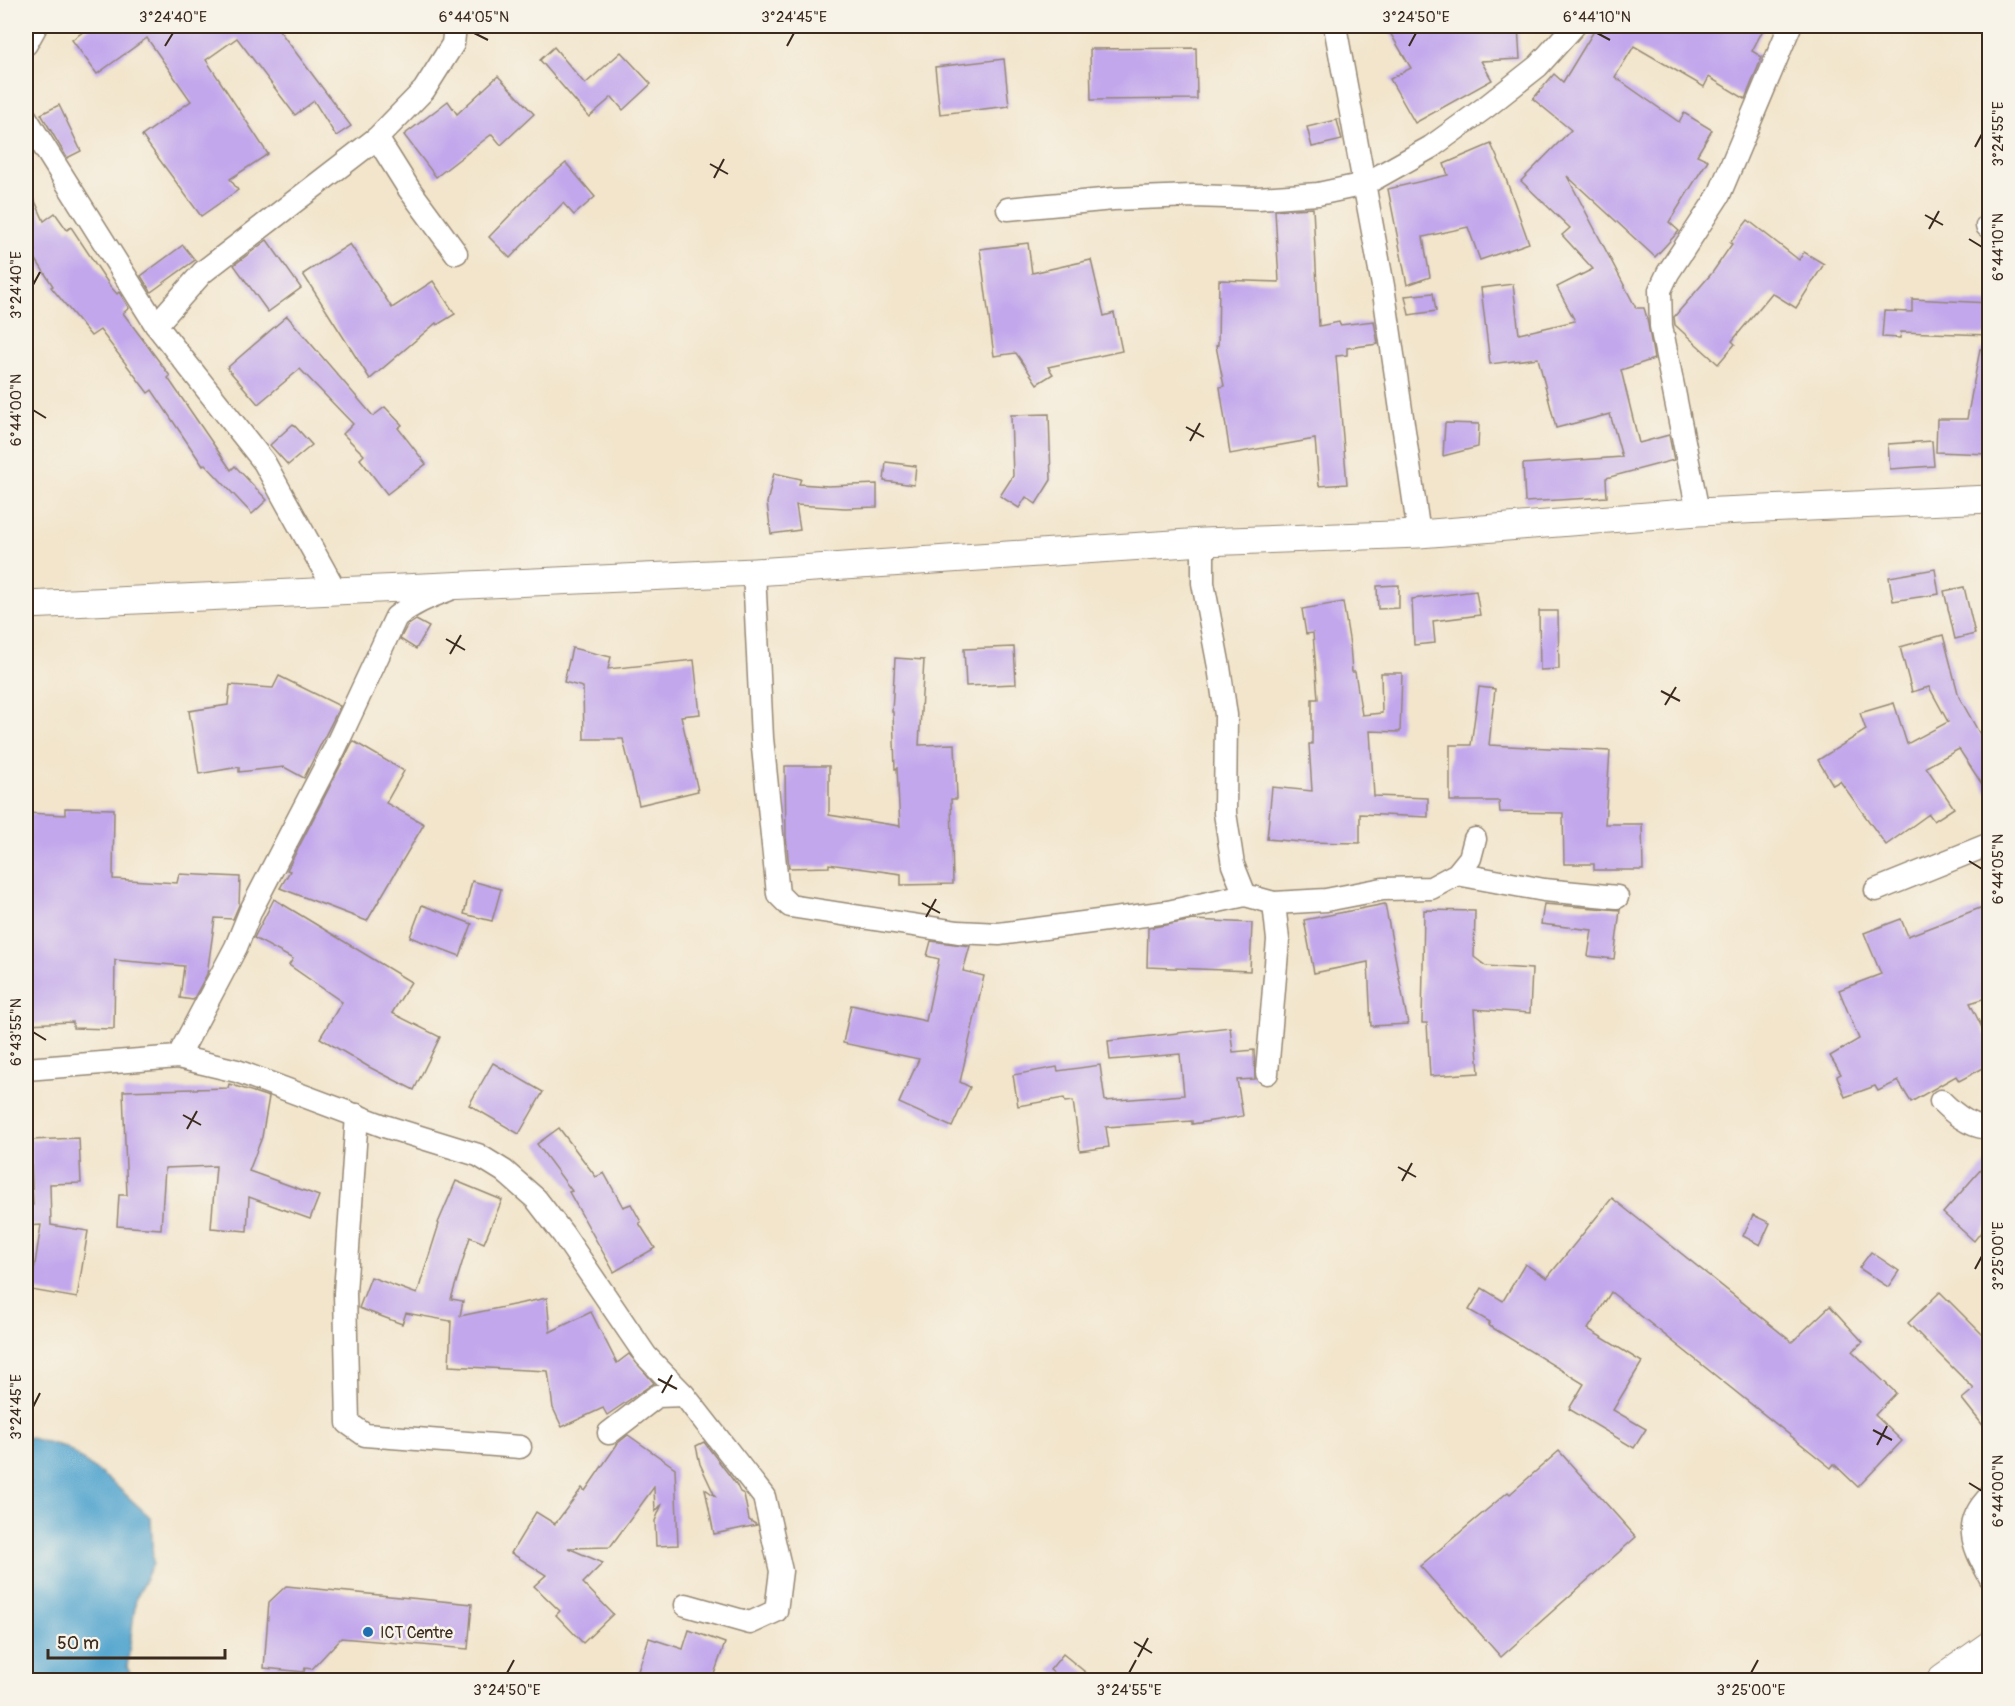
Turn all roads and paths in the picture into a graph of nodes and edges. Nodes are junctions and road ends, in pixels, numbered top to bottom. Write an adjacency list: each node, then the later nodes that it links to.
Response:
1 (36, 26): 6 (street)
2 (455, 26): 8 (street)
3 (1335, 26): 9 (street)
4 (1574, 26): 9 (street)
5 (1790, 26): 14 (street)
6 (26, 44)
7 (26, 118): 12 (street)
8 (376, 138): 11 (street); 12 (street)
9 (1365, 184): 10 (street); 15 (street)
10 (1008, 209)
11 (456, 254)
12 (156, 325): 19 (street)
13 (1989, 499): 14 (street)
14 (1698, 512): 15 (street)
15 (1419, 534): 16 (street)
16 (1203, 542): 17 (street); 25 (street)
17 (754, 572): 18 (street); 25 (street)
18 (461, 586): 19 (street); 28 (street)
19 (335, 590): 20 (street)
20 (26, 605)
21 (1475, 839): 23 (street)
22 (1989, 844): 24 (street)
23 (1457, 874): 26 (street); 27 (street)
24 (1876, 890)
25 (1245, 895): 27 (street)
26 (1617, 897)
27 (1274, 903): 30 (street)
28 (178, 1057): 29 (street); 32 (street)
29 (26, 1069)
30 (1267, 1073)
31 (1941, 1101): 33 (street)
32 (357, 1116): 34 (street); 36 (street)
33 (1989, 1128)
34 (684, 1395): 35 (street); 39 (street)
35 (609, 1433)
36 (520, 1447)
37 (1989, 1496): 38 (street)
38 (1989, 1577)
39 (686, 1605)
40 (1989, 1648): 41 (highway)
41 (1944, 1680)

